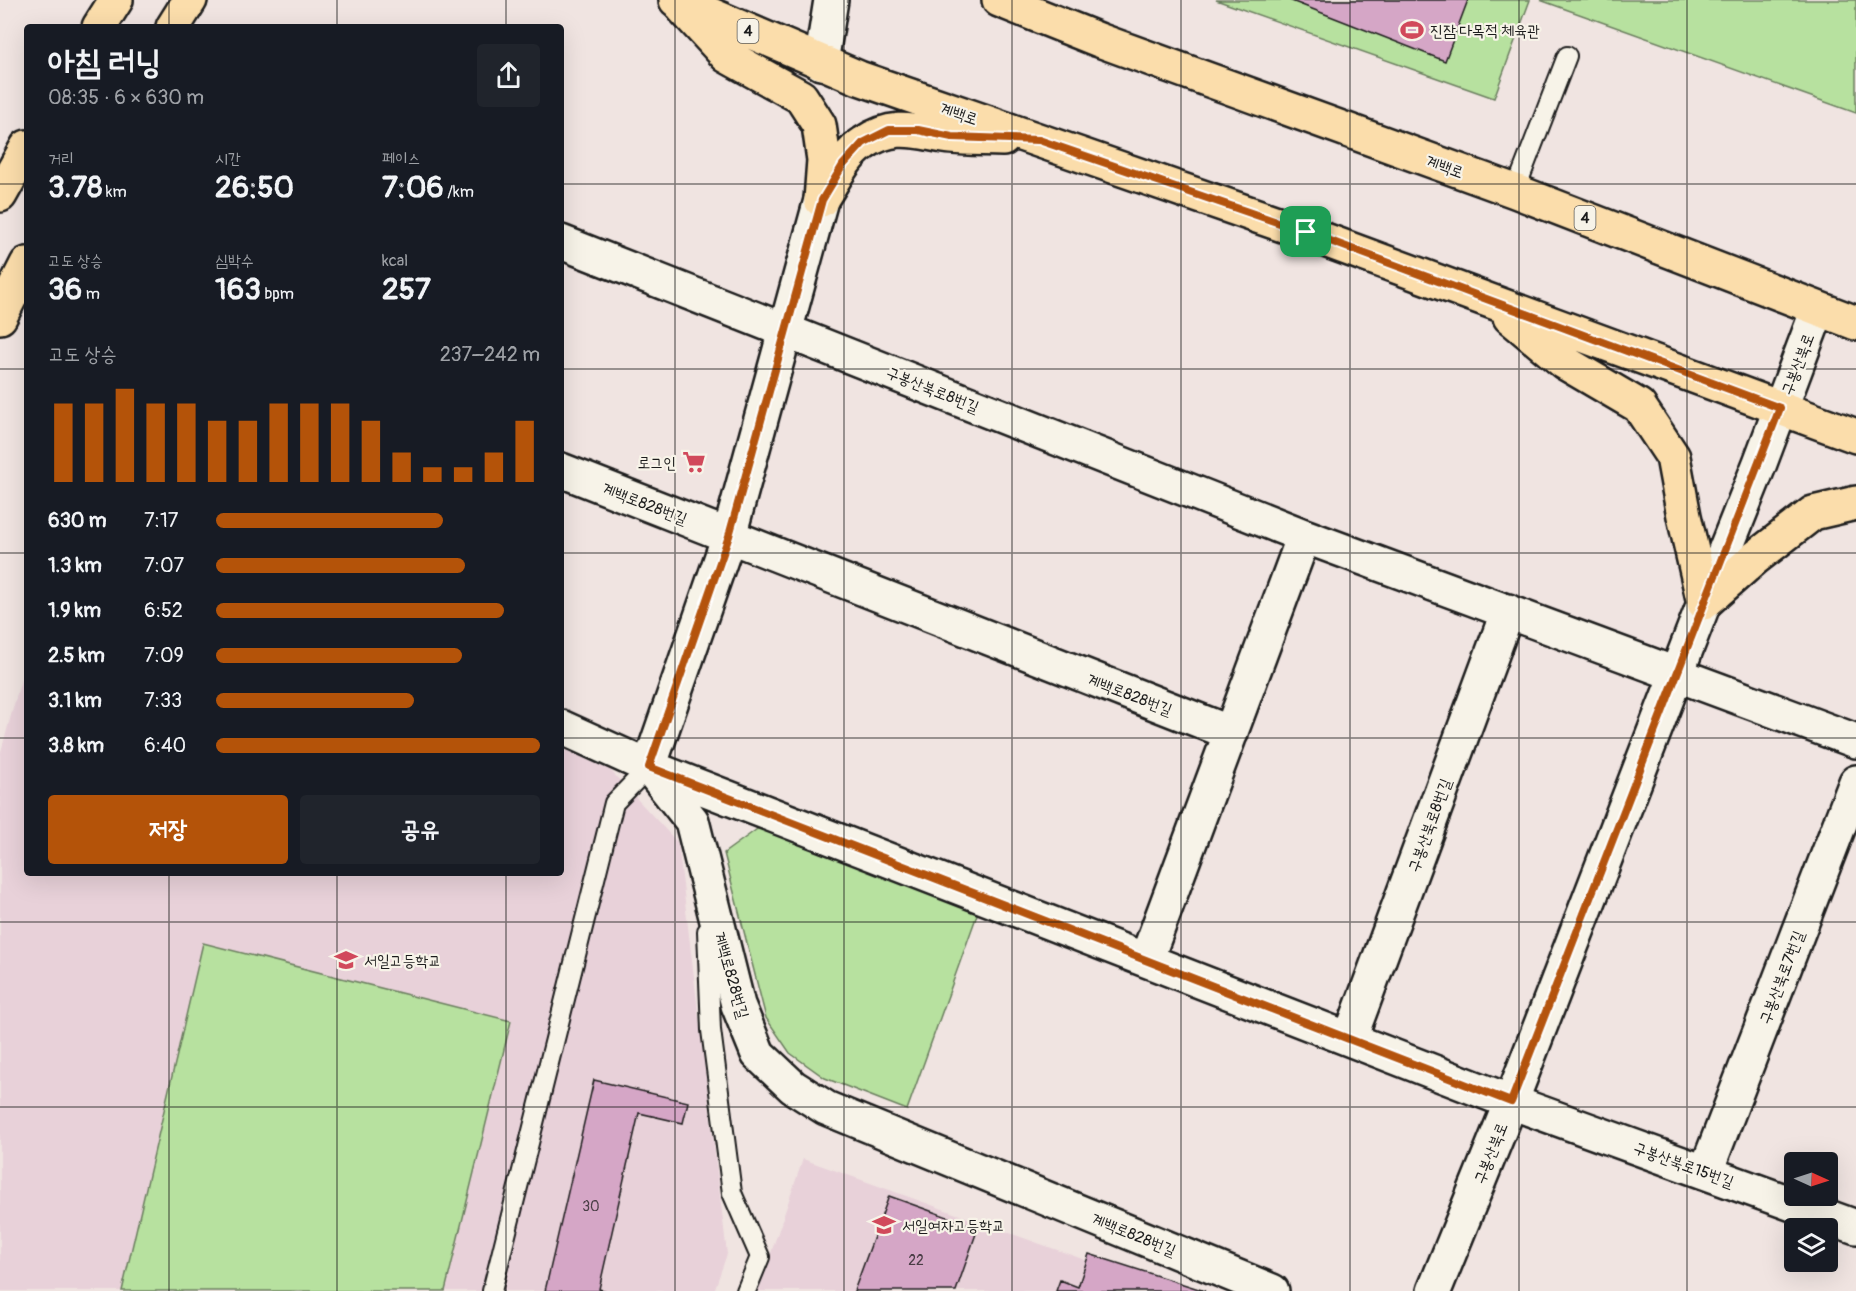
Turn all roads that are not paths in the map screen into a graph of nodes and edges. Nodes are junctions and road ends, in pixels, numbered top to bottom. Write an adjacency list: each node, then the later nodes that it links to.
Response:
1 (116, 0): 6 (main road)
2 (190, 0): 7 (main road)
3 (676, 0): 9 (main road, 계백로 / 4); 14 (main road)
4 (831, 0): 9 (street)
5 (999, 0): 12 (main road, 계백로 / 4)
6 (101, 24)
7 (175, 24)
8 (1567, 56): 12 (lane)
9 (820, 63): 10 (main road, 계백로 / 4)
10 (1039, 140): 14 (main road); 17 (main road, 계백로 / 4)
11 (24, 152): 13 (main road)
12 (1515, 190): 18 (main road, 계백로 / 4)
13 (0, 195)
14 (822, 200): 21 (street)
15 (564, 243): 21 (street, 구봉산북로8번길)
16 (24, 270): 19 (main road)
17 (1493, 302): 22 (main road, 계백로 / 4); 28 (main road)
18 (1818, 309): 20 (main road, 계백로 / 4); 22 (street, 구봉산북로)
19 (0, 318)
20 (1856, 323)
21 (786, 330): 26 (street); 27 (street, 구봉산북로8번길)
22 (1780, 408): 23 (main road, 계백로 / 4); 28 (street, 구봉산북로)
23 (1856, 436)
24 (564, 471): 26 (street, 계백로828번길)
25 (1856, 503): 28 (main road)
26 (729, 536): 32 (street, 계백로828번길); 34 (street)
27 (1304, 536): 29 (street, 구봉산북로8번길); 32 (street)
28 (1704, 603): 30 (street, 구봉산북로)
29 (1508, 611): 30 (street, 구봉산북로8번길); 38 (street, 구봉산북로8번길)
30 (1676, 674): 33 (street); 39 (street, 구봉산북로)
31 (564, 728): 34 (street, 구봉산북로15번길)
32 (1231, 733): 37 (street)
33 (1856, 741)
34 (649, 767): 36 (street, 계백로828번길); 37 (street, 구봉산북로15번길); 42 (lane)
35 (1856, 782): 40 (street, 구봉산북로7번길)
36 (705, 875): 43 (lane); 44 (street, 계백로828번길)
37 (1146, 960): 38 (street, 구봉산북로15번길)
38 (1350, 1038): 39 (street, 구봉산북로15번길)
39 (1511, 1102): 40 (street, 구봉산북로15번길); 45 (street, 구봉산북로)
40 (1706, 1171): 41 (street, 구봉산북로15번길)
41 (1856, 1227)
42 (492, 1291)
43 (747, 1291)
44 (1272, 1291)
45 (1434, 1291)

